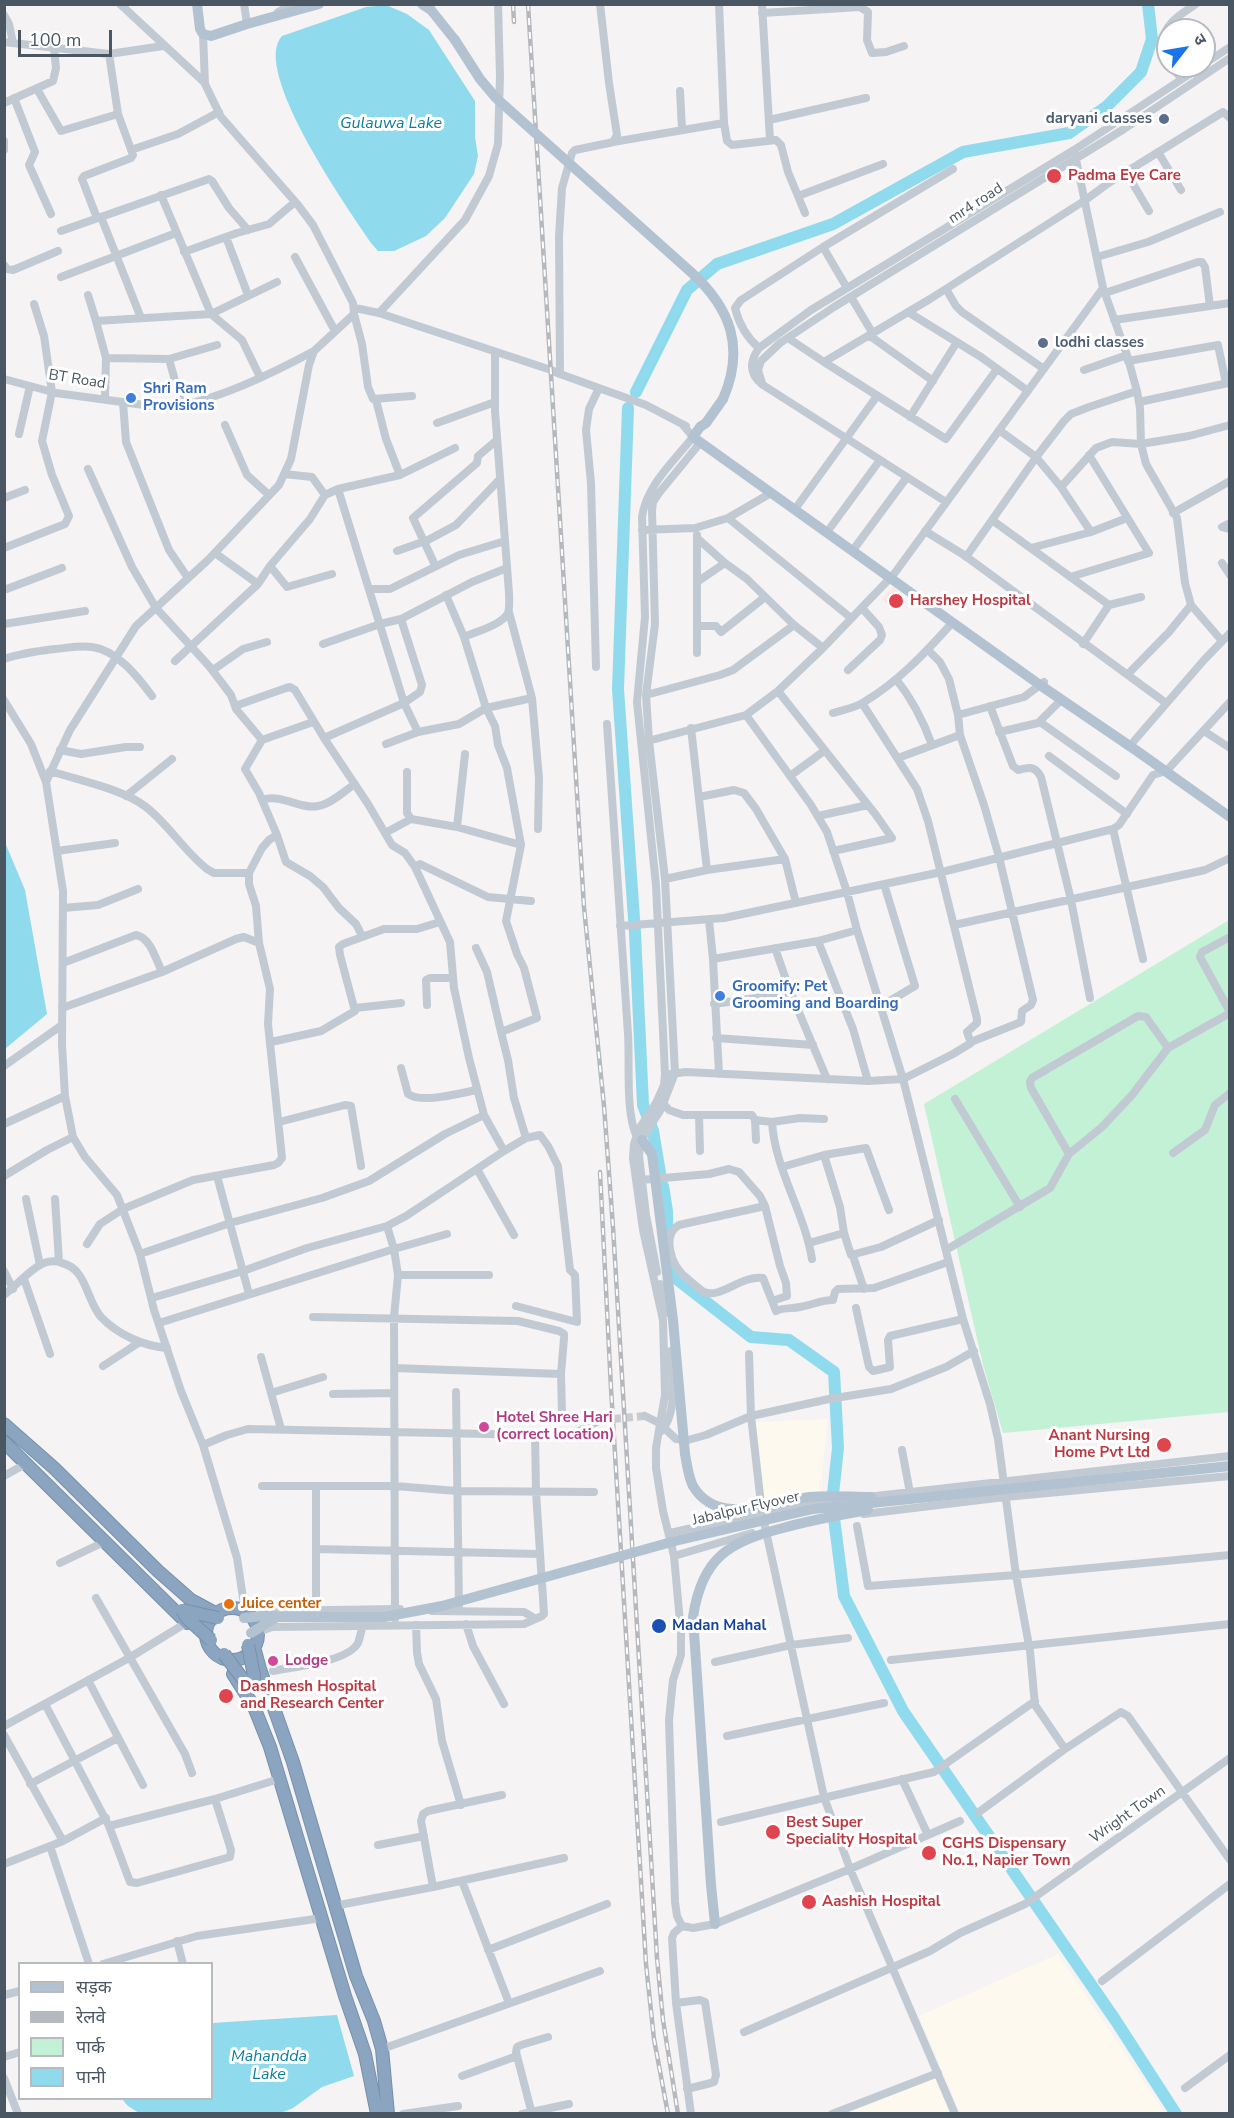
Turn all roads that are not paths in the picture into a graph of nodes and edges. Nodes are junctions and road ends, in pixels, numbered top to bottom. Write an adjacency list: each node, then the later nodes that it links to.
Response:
1 (120, 4): 18 (street)
2 (197, 4): 16 (main road)
3 (244, 4): 15 (street)
4 (320, 4): 14 (main road)
5 (422, 4): 126 (main road, bridge)
6 (498, 4): 81 (street)
7 (600, 4): 39 (street)
8 (719, 4): 35 (street)
9 (1196, 4): 13 (street)
10 (290, 5): 14 (street)
11 (762, 9): 19 (street); 34 (street)
12 (4, 15): 17 (street)
13 (1175, 18)
14 (264, 20): 15 (main road)
15 (247, 24): 16 (main road)
16 (203, 34): 26 (street)
17 (9, 43): 21 (street)
18 (163, 46): 22 (street); 26 (street)
19 (904, 46)
20 (1230, 47): 23 (street, mr4 road)
21 (54, 48): 22 (street); 27 (street)
22 (109, 54): 32 (street)
23 (1216, 56)
24 (1230, 58): 43 (street, mr4 road)
25 (1181, 79): 43 (street, mr4 road)
26 (205, 84): 31 (street)
27 (37, 89): 30 (street); 32 (street)
28 (680, 91): 36 (street)
29 (866, 98): 34 (street)
30 (8, 100): 55 (street)
31 (219, 112): 41 (street); 51 (street)
32 (118, 114): 41 (street)
33 (1230, 118): 42 (street)
34 (769, 120): 37 (street)
35 (724, 123): 36 (street); 37 (street)
36 (682, 130): 39 (street)
37 (770, 140): 49 (street)
38 (4, 141): 40 (street)
39 (613, 142): 101 (street)
40 (4, 150)
41 (131, 150): 56 (street)
42 (1158, 152): 46 (street); 47 (street)
43 (1074, 154): 50 (street); 70 (street, mr4 road); 75 (street, mr4 road)
44 (883, 164): 49 (street)
45 (953, 169): 61 (street)
46 (1126, 172): 50 (street); 52 (street)
47 (1181, 190)
48 (160, 195): 56 (street); 57 (street); 59 (street)
49 (798, 196): 54 (street)
50 (1084, 201): 66 (street); 71 (street)
51 (295, 202): 57 (street); 79 (street)
52 (1149, 211)
53 (1220, 212): 66 (street)
54 (805, 213)
55 (51, 214)
56 (99, 217): 58 (street); 64 (street)
57 (248, 230): 60 (street)
58 (61, 231)
59 (176, 233): 63 (street); 64 (street)
60 (226, 237): 63 (street); 74 (street)
61 (823, 247): 70 (street); 91 (street)
62 (58, 251): 67 (street)
63 (184, 252): 82 (street)
64 (117, 256): 68 (street); 83 (street)
65 (295, 257): 86 (street)
66 (1097, 257): 72 (street)
67 (4, 265)
68 (61, 277)
69 (277, 282): 74 (street)
70 (847, 288): 91 (street, mr4 road)
71 (946, 289): 80 (street); 99 (street)
72 (1104, 291): 78 (street); 84 (street); 99 (street)
73 (88, 295): 85 (street)
74 (248, 295): 82 (street)
75 (851, 297): 87 (street); 88 (street, mr4 road)
76 (1230, 303): 78 (street)
77 (34, 304): 111 (street)
78 (1210, 306): 84 (street)
79 (355, 311): 81 (street); 86 (street, BT Road); 115 (street)
80 (908, 312): 87 (street); 89 (street)
81 (379, 313): 93 (street)
82 (211, 314): 83 (street); 102 (street)
83 (141, 318): 85 (street)
84 (1114, 320): 95 (street)
85 (96, 321): 94 (street)
86 (335, 331): 92 (street, BT Road)
87 (872, 335): 97 (street); 104 (street)
88 (788, 338): 97 (street); 106 (street, mr4 road)
89 (957, 342): 98 (street); 104 (street)
90 (217, 345): 96 (street)
91 (759, 348): 106 (street)
92 (314, 351): 102 (street, BT Road); 135 (street)
93 (495, 352): 101 (street); 117 (street)
94 (106, 358): 96 (street); 114 (street)
95 (1128, 358): 100 (street); 105 (street); 110 (street)
96 (169, 359): 119 (street)
97 (824, 362): 113 (street)
98 (997, 369): 109 (street); 120 (street)
99 (1044, 369): 109 (street)
100 (1084, 370)
101 (560, 375): 108 (street)
102 (260, 377): 119 (street, BT Road)
103 (4, 379): 107 (street, BT Road)
104 (933, 381): 120 (street)
105 (1228, 383): 118 (street)
106 (763, 385): 127 (street)
107 (30, 386): 111 (street, BT Road); 125 (street)
108 (599, 388): 126 (street); 215 (street)
109 (1028, 391): 124 (street)
110 (1137, 391): 118 (street); 132 (street)
111 (52, 392): 114 (street, BT Road); 166 (street)
112 (412, 396): 115 (street)
113 (877, 396): 120 (street); 127 (street)
114 (105, 399): 116 (street, BT Road)
115 (376, 400): 136 (street)
116 (123, 402): 119 (street, BT Road); 181 (street)
117 (495, 402): 121 (street); 128 (street)
118 (1139, 402): 129 (street)
119 (182, 406)
120 (910, 417)
121 (437, 423)
122 (225, 425): 144 (street)
123 (1230, 425): 129 (street)
124 (999, 430): 132 (street); 148 (street)
125 (19, 434)
126 (698, 437): 143 (main road); 147 (main road); 157 (street); 159 (street)
127 (847, 439): 133 (street); 149 (street)
128 (497, 441): 138 (street); 163 (street)
129 (1141, 444): 131 (street); 150 (street)
130 (455, 447): 136 (street)
131 (1089, 455): 140 (street); 152 (street)
132 (1036, 458): 140 (street); 153 (street)
133 (880, 460): 137 (street); 156 (street)
134 (88, 469): 191 (street)
135 (284, 474): 144 (street); 145 (street)
136 (400, 475): 141 (street)
137 (907, 477): 148 (street); 165 (street)
138 (500, 479): 163 (street); 164 (street)
139 (1230, 481): 150 (street)
140 (1060, 487): 161 (street)
141 (338, 489): 145 (street); 184 (street)
142 (25, 490): 146 (street)
143 (771, 493): 147 (main road); 151 (street)
144 (269, 495): 169 (street)
145 (325, 495): 174 (street)
146 (4, 498)
147 (786, 500): 149 (main road); 179 (main road)
148 (946, 502): 160 (street)
149 (798, 505): 156 (main road)
150 (1173, 513): 190 (street)
151 (728, 518): 155 (street); 195 (street)
152 (1128, 518): 161 (street); 180 (street)
153 (992, 520): 167 (street); 170 (street)
154 (1230, 523): 158 (street)
155 (695, 528): 157 (street); 162 (street)
156 (830, 528): 165 (main road)
157 (652, 529): 159 (street); 222 (street)
158 (1230, 529)
159 (642, 530): 248 (street)
160 (925, 531): 170 (street); 179 (street)
161 (1091, 532): 167 (street)
162 (697, 538): 171 (street); 182 (street)
163 (424, 541): 168 (street); 173 (street)
164 (505, 542): 173 (street); 176 (street)
165 (856, 546): 179 (main road)
166 (4, 548)
167 (1031, 548): 180 (street)
168 (397, 551)
169 (215, 553): 181 (street); 183 (street)
170 (966, 557): 207 (street)
171 (725, 563): 182 (street); 187 (street)
172 (1222, 564): 178 (street)
173 (435, 565): 184 (street)
174 (270, 566): 177 (street); 183 (street)
175 (62, 568): 185 (street)
176 (507, 568): 186 (street); 194 (street)
177 (332, 574)
178 (1230, 575)
179 (892, 576): 192 (street); 197 (main road); 220 (main road)
180 (1070, 577): 189 (street)
181 (188, 578): 191 (street)
182 (697, 582): 200 (street)
183 (258, 584): 208 (street)
184 (370, 589): 199 (street)
185 (4, 590)
186 (446, 595): 196 (street); 203 (street)
187 (765, 597): 200 (street); 201 (street)
188 (1141, 597): 189 (street)
189 (1109, 605): 207 (street)
190 (1191, 605): 204 (street); 218 (street)
191 (156, 608): 208 (street); 212 (street)
192 (862, 608): 195 (street); 217 (street)
193 (85, 611): 198 (street)
194 (508, 612): 203 (street); 224 (street)
195 (851, 618): 209 (street)
196 (401, 619): 199 (street); 228 (street)
197 (952, 623): 210 (street); 220 (main road)
198 (4, 624)
199 (380, 624): 206 (street); 228 (street)
200 (698, 626): 211 (street)
201 (794, 626): 209 (street); 222 (street)
202 (1230, 633): 204 (street)
203 (464, 637): 233 (street)
204 (1222, 641): 229 (street)
205 (267, 642): 216 (street)
206 (323, 644)
207 (1083, 644): 218 (street)
208 (191, 646): 214 (street); 216 (street)
209 (824, 648): 221 (street)
210 (928, 650): 219 (street); 236 (street)
211 (697, 653)
212 (116, 658): 213 (street); 223 (street); 253 (street)
213 (4, 659)
214 (175, 661)
215 (596, 667)
216 (213, 670): 231 (street)
217 (848, 670)
218 (1128, 674): 229 (street)
219 (896, 679): 230 (street); 250 (street)
220 (1042, 683): 226 (main road); 232 (street); 247 (main road)
221 (778, 691): 235 (street); 254 (street)
222 (646, 695): 248 (street)
223 (152, 696)
224 (532, 698): 233 (street); 276 (street)
225 (4, 700): 264 (street)
226 (1061, 700): 238 (street); 259 (main road)
227 (1230, 702): 241 (street)
228 (404, 703): 242 (street); 245 (street)
229 (1167, 703): 247 (street)
230 (862, 704): 234 (street); 257 (street)
231 (235, 706): 237 (street); 246 (street)
232 (990, 706): 236 (street); 243 (street)
233 (486, 708): 242 (street); 282 (street)
234 (833, 713)
235 (746, 715): 240 (street); 262 (street)
236 (958, 716): 244 (street)
237 (314, 722): 245 (street); 246 (street)
238 (1040, 722): 243 (street); 263 (street)
239 (607, 724): 308 (street)
240 (691, 728): 248 (street); 267 (street)
241 (1204, 731): 252 (street); 259 (street)
242 (418, 732): 249 (street)
243 (999, 732): 280 (street)
244 (960, 735): 250 (street); 285 (street)
245 (324, 738): 265 (street)
246 (262, 740): 268 (street)
247 (1134, 741): 259 (main road)
248 (645, 742): 292 (street); 305 (street)
249 (386, 744)
250 (932, 745): 257 (street)
251 (140, 747): 253 (street)
252 (1230, 748)
253 (60, 750): 260 (street)
254 (824, 751): 262 (street); 269 (street)
255 (465, 754): 275 (street)
256 (1048, 756): 271 (street)
257 (897, 758): 290 (street)
258 (171, 759): 266 (street)
259 (1168, 769): 270 (main road); 271 (street); 273 (main road)
260 (51, 771): 264 (street); 266 (street)
261 (407, 772): 274 (street)
262 (790, 776): 272 (street)
263 (1116, 776)
264 (46, 782): 283 (street)
265 (355, 784): 268 (street); 278 (street)
266 (126, 795): 291 (street)
267 (699, 797): 287 (street); 289 (street)
268 (262, 800): 279 (street)
269 (868, 804): 272 (street); 284 (street)
270 (1230, 811)
271 (1127, 814): 277 (street)
272 (818, 816): 284 (street)
273 (1230, 817)
274 (411, 819): 275 (street); 278 (street)
275 (457, 827): 282 (street)
276 (537, 829)
277 (1113, 829): 280 (street); 294 (street)
278 (385, 833): 288 (street)
279 (277, 835): 291 (street); 310 (street)
280 (1057, 842): 285 (street); 298 (street)
281 (115, 843): 283 (street)
282 (521, 845): 297 (street)
283 (57, 851): 301 (street)
284 (833, 851): 296 (street)
285 (999, 857): 290 (street); 302 (street)
286 (1230, 858): 294 (street)
287 (785, 859): 289 (street); 300 (street)
288 (415, 867): 297 (street); 304 (street)
289 (707, 870): 292 (street)
290 (940, 872): 293 (street); 307 (street)
291 (249, 873): 313 (street)
292 (665, 879): 306 (street)
293 (884, 884): 296 (street); 326 (street)
294 (1127, 887): 298 (street); 317 (street)
295 (138, 889): 301 (street)
296 (847, 892): 300 (street); 309 (street)
297 (510, 899): 299 (street); 331 (street)
298 (1071, 900): 302 (street); 322 (street)
299 (531, 901)
300 (796, 903): 303 (street)
301 (63, 908): 318 (street)
302 (1011, 914): 307 (street); 334 (street)
303 (709, 920): 306 (street); 316 (street)
304 (440, 922): 310 (street); 320 (street)
305 (659, 923): 306 (street); 308 (street); 340 (street)
306 (668, 923): 339 (street)
307 (954, 925): 334 (street)
308 (623, 926): 358 (street)
309 (857, 930): 312 (street); 326 (street)
310 (362, 936): 328 (street)
311 (1230, 937): 329 (street)
312 (818, 941): 315 (street); 344 (street)
313 (259, 943): 319 (street); 333 (street)
314 (476, 948): 331 (street)
315 (776, 948): 316 (street); 321 (street)
316 (713, 959): 324 (street)
317 (1143, 959)
318 (63, 963): 319 (street); 327 (street)
319 (162, 972): 327 (street)
320 (453, 978): 325 (street); 345 (street)
321 (791, 993): 324 (street); 335 (street)
322 (1090, 998)
323 (401, 1003): 328 (street)
324 (714, 1004): 332 (street)
325 (427, 1005)
326 (881, 1006): 343 (street)
327 (62, 1008): 330 (street)
328 (355, 1008): 333 (street)
329 (1230, 1012): 336 (street)
330 (62, 1025): 337 (street); 347 (street)
331 (501, 1032): 359 (street)
332 (716, 1038): 335 (street); 341 (street)
333 (271, 1042): 354 (street)
334 (971, 1042): 343 (street)
335 (813, 1045): 342 (street)
336 (1168, 1048): 363 (street); 363 (street)
337 (4, 1066)
338 (401, 1068): 345 (street)
339 (675, 1073): 340 (street); 341 (street); 349 (street)
340 (665, 1074): 349 (street)
341 (719, 1074): 342 (street)
342 (827, 1079): 344 (street)
343 (903, 1079): 344 (street); 378 (street)
344 (867, 1082)
345 (477, 1090): 350 (street)
346 (1230, 1093): 364 (street)
347 (65, 1096): 356 (street); 357 (street)
348 (955, 1099): 375 (street)
349 (660, 1105): 351 (street); 358 (street)
350 (484, 1114): 361 (street); 379 (street)
351 (699, 1115): 353 (street); 362 (street)
352 (824, 1119): 355 (street)
353 (755, 1120): 355 (street); 360 (street)
354 (279, 1122): 366 (street); 370 (street)
355 (772, 1122): 367 (street)
356 (4, 1124)
357 (73, 1137): 369 (street); 376 (street)
358 (640, 1137): 371 (street); 430 (street); 453 (main road, bridge)
359 (526, 1138): 361 (street); 407 (street)
360 (756, 1140)
361 (504, 1151): 368 (street)
362 (700, 1151)
363 (1069, 1154): 375 (street)
364 (1173, 1154)
365 (824, 1155): 367 (street); 377 (street); 381 (street)
366 (362, 1166)
367 (782, 1167): 384 (street)
368 (477, 1169): 380 (street); 383 (street)
369 (4, 1176)
370 (218, 1176): 376 (street); 379 (street)
371 (641, 1180): 374 (street); 430 (street)
372 (26, 1199): 393 (street)
373 (55, 1199): 391 (street)
374 (765, 1206): 404 (street); 404 (street)
375 (1020, 1207): 387 (street)
376 (123, 1209): 385 (street); 388 (street)
377 (889, 1210)
378 (939, 1220): 387 (street); 389 (street)
379 (230, 1223): 388 (street); 395 (street)
380 (387, 1226): 386 (street); 395 (street)
381 (843, 1233): 384 (street); 389 (street)
382 (447, 1234): 386 (street)
383 (514, 1235)
384 (809, 1242): 390 (street)
385 (87, 1244)
386 (394, 1249): 396 (street); 401 (street)
387 (946, 1250): 392 (street)
388 (140, 1254): 403 (street)
389 (853, 1256): 399 (street)
390 (812, 1259)
391 (58, 1262): 393 (street); 413 (street)
392 (948, 1262): 399 (street); 410 (street)
393 (40, 1265): 398 (street)
394 (4, 1271): 400 (street)
395 (243, 1271): 401 (street); 403 (street)
396 (398, 1275): 397 (street); 409 (street)
397 (489, 1275)
398 (24, 1279): 400 (street); 416 (street)
399 (864, 1288): 404 (street)
400 (13, 1289): 402 (street)
401 (249, 1294): 411 (street)
402 (4, 1295)
403 (152, 1298): 411 (street)
404 (772, 1301)
405 (516, 1306): 407 (street)
406 (856, 1308): 410 (street)
407 (542, 1312): 412 (street)
408 (313, 1317): 409 (street)
409 (394, 1317): 412 (street); 420 (street)
410 (963, 1319): 415 (street)
411 (159, 1323): 414 (street)
412 (540, 1326): 421 (street)
413 (140, 1342): 414 (street); 419 (street)
414 (167, 1348): 437 (street)
415 (974, 1351): 428 (street); 444 (street)
416 (50, 1354)
417 (749, 1354): 428 (street)
418 (261, 1357): 424 (street)
419 (103, 1366)
420 (394, 1368): 421 (street); 425 (street)
421 (561, 1374): 435 (street)
422 (323, 1377): 424 (street)
423 (456, 1392): 434 (street)
424 (271, 1393): 431 (street)
425 (394, 1393): 426 (street); 433 (street)
426 (333, 1394)
427 (645, 1416): 430 (street)
428 (751, 1416): 430 (street); 454 (street)
429 (4, 1424): 473 (highway)
430 (661, 1428): 457 (street)
431 (281, 1429): 433 (street); 437 (street)
432 (4, 1433): 469 (highway)
433 (394, 1433): 434 (street); 447 (street)
434 (456, 1434): 435 (street); 448 (street)
435 (535, 1435): 449 (street)
436 (4, 1442): 440 (highway)
437 (203, 1445): 472 (street)
438 (902, 1450): 451 (street)
439 (1230, 1456): 444 (street)
440 (27, 1463): 442 (street); 458 (highway)
441 (1230, 1466): 453 (main road, Jabalpur Flyover, bridge)
442 (4, 1476)
443 (1230, 1476): 452 (street)
444 (1003, 1480): 451 (street); 452 (street)
445 (262, 1486): 446 (street)
446 (316, 1486): 447 (street); 459 (street)
447 (395, 1486): 448 (street); 460 (street)
448 (457, 1491): 449 (street); 461 (street)
449 (536, 1492): 450 (street); 462 (street)
450 (594, 1492)
451 (910, 1493): 454 (street, bridge)
452 (1005, 1497): 456 (street, bridge); 466 (street)
453 (890, 1502): 474 (main road, Jabalpur Flyover, bridge); 535 (main road, bridge)
454 (762, 1513): 456 (street); 457 (street)
455 (857, 1526): 466 (street)
456 (765, 1529): 464 (street); 485 (street)
457 (670, 1533): 464 (street)
458 (104, 1542): 465 (street); 476 (highway)
459 (316, 1549): 460 (street); 470 (street)
460 (394, 1552): 461 (street); 468 (street)
461 (457, 1553): 462 (street); 471 (street)
462 (539, 1554): 475 (street)
463 (1230, 1555): 466 (street)
464 (674, 1556): 536 (street)
465 (60, 1563)
466 (1016, 1575): 486 (street)
467 (96, 1598): 488 (street)
468 (395, 1609): 470 (street); 471 (street); 480 (street)
469 (182, 1610): 473 (highway, bridge); 484 (highway, bridge)
470 (316, 1610): 472 (street)
471 (459, 1613): 475 (street)
472 (246, 1615): 473 (highway); 474 (main road, Jabalpur Flyover, bridge); 483 (highway, bridge)
473 (217, 1616): 484 (highway)
474 (277, 1617): 483 (main road, bridge)
475 (534, 1618): 477 (street)
476 (186, 1623): 484 (highway); 488 (street)
477 (466, 1624): 481 (street); 497 (street)
478 (1230, 1624): 486 (street)
479 (363, 1625): 480 (street); 483 (street); 491 (street)
480 (394, 1625): 481 (street)
481 (416, 1625): 515 (street)
482 (848, 1638): 485 (street)
483 (253, 1639): 487 (highway); 493 (highway, bridge); 533 (highway)
484 (210, 1642): 487 (highway)
485 (791, 1645): 490 (street); 498 (street)
486 (1028, 1645): 489 (street); 494 (street)
487 (224, 1656): 493 (highway, bridge); 507 (highway)
488 (129, 1658): 492 (street); 506 (street)
489 (891, 1660)
490 (715, 1662)
491 (273, 1671)
492 (88, 1680): 496 (street); 502 (street)
493 (253, 1688): 549 (highway)
494 (1035, 1701): 503 (street); 508 (street)
495 (884, 1703): 498 (street)
496 (45, 1704): 499 (street); 505 (street)
497 (504, 1704)
498 (807, 1720): 501 (street); 513 (street)
499 (4, 1726)
500 (4, 1735): 509 (street)
501 (727, 1736)
502 (118, 1738): 505 (street); 510 (street)
503 (1065, 1749): 511 (street); 516 (street)
504 (1230, 1758): 511 (street, Wright Town)
505 (76, 1761): 509 (street); 518 (street)
506 (192, 1773)
507 (279, 1779): 514 (street); 534 (highway)
508 (902, 1779): 513 (street); 520 (street)
509 (30, 1784): 522 (street)
510 (143, 1785)
511 (1182, 1794): 526 (street); 542 (street, Wright Town)
512 (502, 1795): 515 (street)
513 (824, 1797): 519 (street); 528 (street)
514 (215, 1799): 518 (street); 518 (street)
515 (461, 1804): 521 (street)
516 (979, 1812)
517 (960, 1821): 520 (street)
518 (108, 1822): 522 (street)
519 (721, 1822)
520 (927, 1835): 528 (street)
521 (424, 1836): 523 (street); 531 (street)
522 (63, 1841): 524 (street)
523 (378, 1845)
524 (50, 1846): 527 (street); 539 (street)
525 (564, 1858): 529 (street)
526 (1230, 1860)
527 (5, 1862)
528 (850, 1869): 535 (street); 542 (street)
529 (462, 1881): 531 (street); 538 (street)
530 (1230, 1884): 544 (street)
531 (433, 1887): 533 (street)
532 (607, 1904): 538 (street)
533 (334, 1906): 549 (highway)
534 (322, 1918): 537 (street); 552 (highway)
535 (715, 1924): 536 (street)
536 (682, 1926): 546 (street)
537 (177, 1941): 540 (street); 541 (street)
538 (489, 1950): 545 (street)
539 (87, 1962)
540 (109, 1962)
541 (182, 1962)
542 (891, 1968): 547 (street, Wright Town); 553 (street)
543 (600, 1971): 545 (street)
544 (1102, 1981)
545 (509, 2003): 549 (street)
546 (676, 2003): 557 (street); 557 (street)
547 (744, 2032)
548 (548, 2037): 551 (street)
549 (378, 2051): 552 (highway); 563 (highway)
550 (1230, 2055): 556 (street)
551 (517, 2056): 554 (street); 560 (street)
552 (370, 2071): 562 (highway)
553 (938, 2073): 567 (street); 568 (street)
554 (462, 2076)
555 (4, 2078): 561 (street)
556 (1185, 2088)
557 (687, 2089): 566 (street)
558 (568, 2104): 560 (street)
559 (458, 2106): 564 (street)
560 (532, 2113): 565 (street)
561 (18, 2114)
562 (377, 2114)
563 (388, 2114)
564 (403, 2114)
565 (522, 2114)
566 (691, 2114)
567 (831, 2114)
568 (955, 2114)

